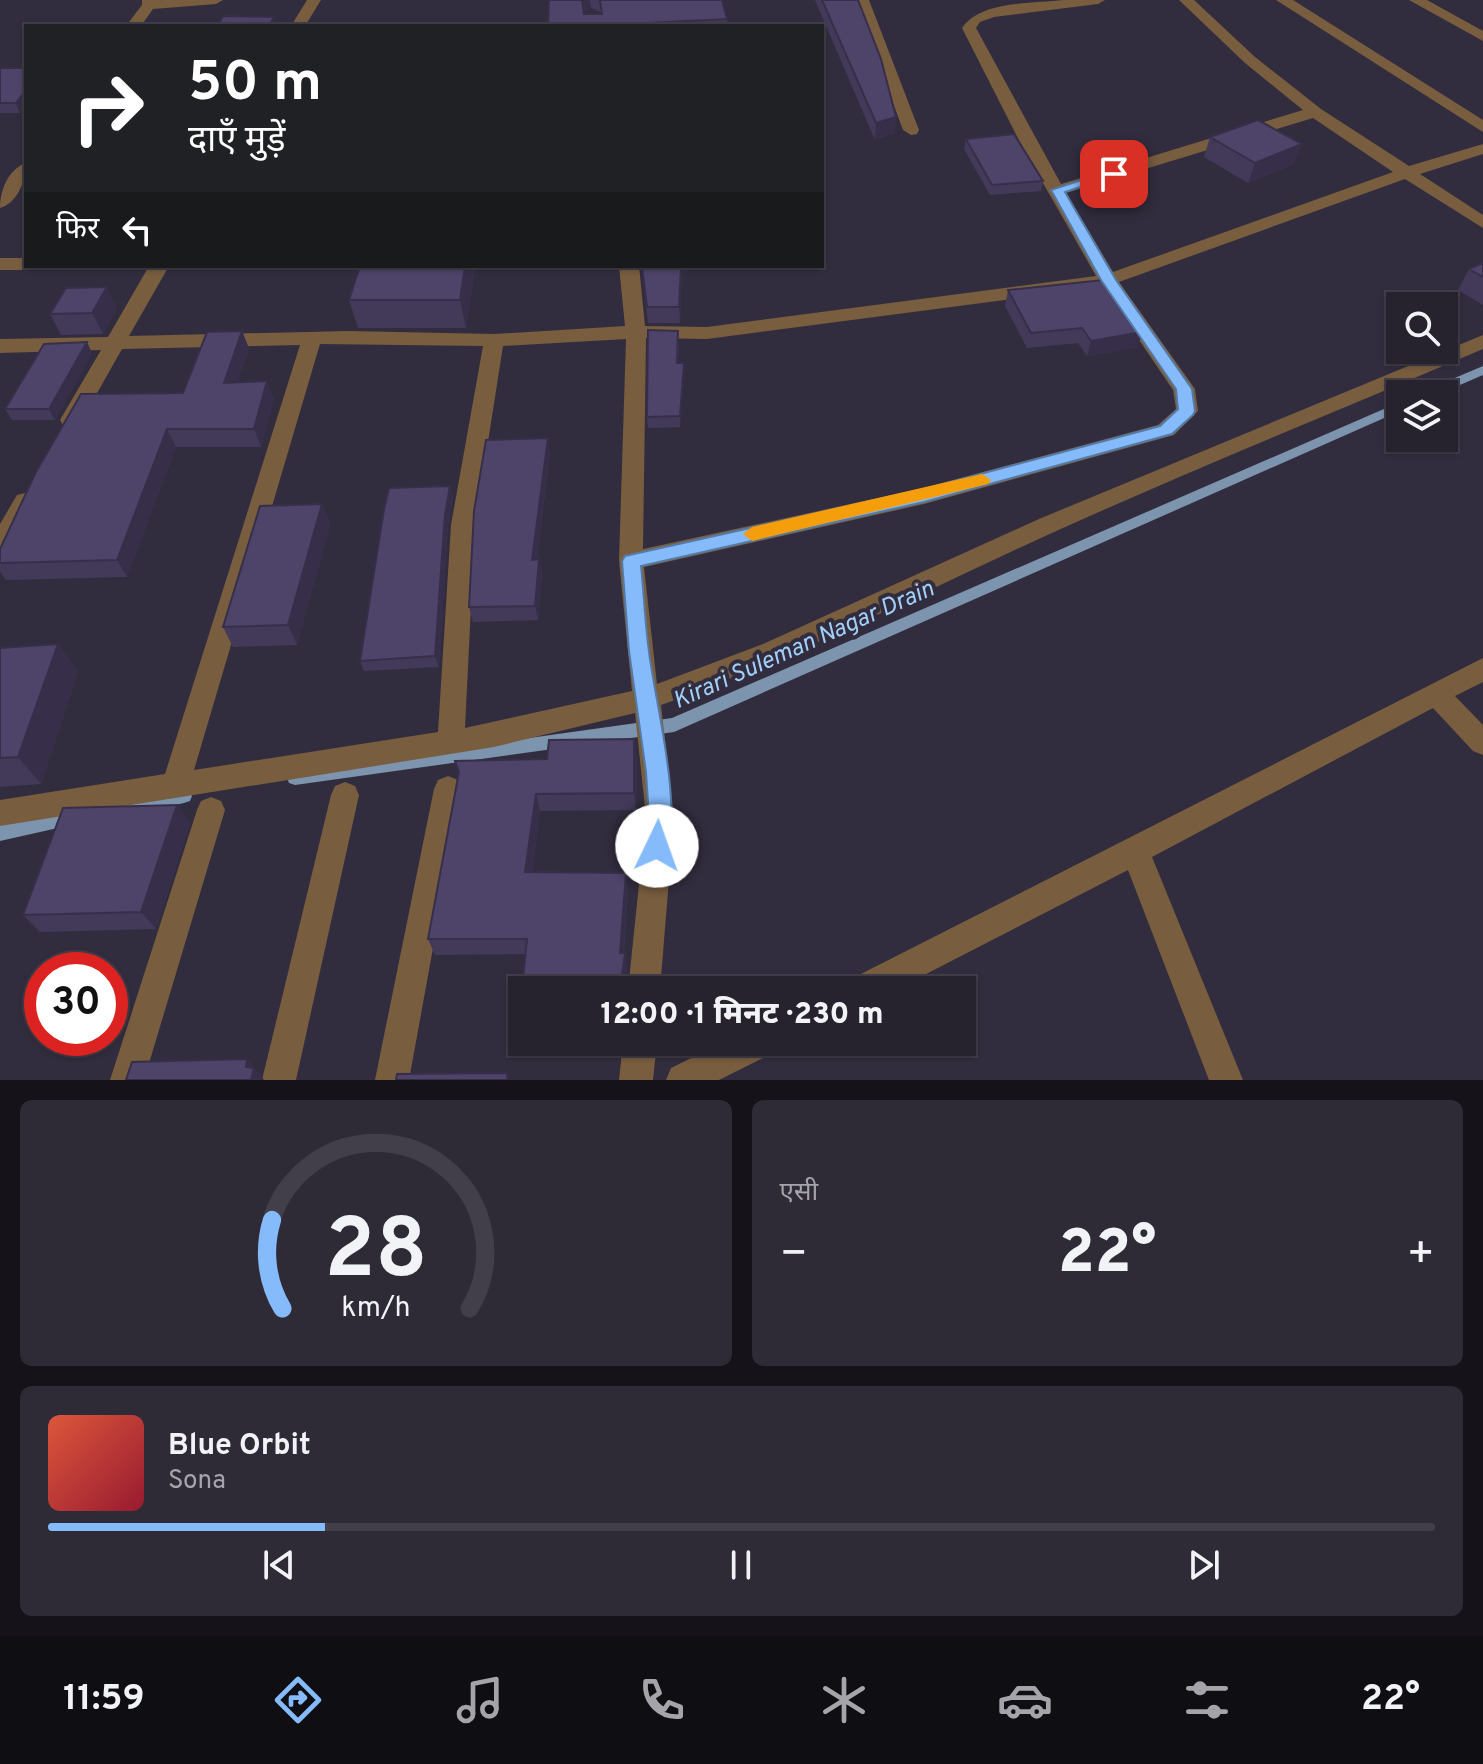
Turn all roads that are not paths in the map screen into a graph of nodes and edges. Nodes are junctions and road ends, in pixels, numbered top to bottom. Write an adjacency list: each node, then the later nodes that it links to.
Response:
1 (216, 0): 8 (street)
2 (314, 0): 10 (street)
3 (862, 0): 14 (street)
4 (1098, 0): 18 (street)
5 (1186, 0): 12 (street)
6 (1283, 0): 13 (street)
7 (1416, 0): 11 (street)
8 (149, 3): 9 (street)
9 (134, 24)
10 (299, 24)
11 (1483, 37)
12 (1315, 112): 17 (street); 18 (street)
13 (1483, 127)
14 (911, 130)
15 (1483, 149): 17 (street)
16 (24, 171): 19 (street)
17 (1407, 173): 20 (street); 25 (street)
18 (1058, 190): 25 (street)
19 (0, 203)
20 (1483, 223)
21 (0, 264): 22 (street)
22 (24, 264)
23 (158, 268): 30 (street)
24 (629, 268): 26 (street)
25 (1108, 280): 26 (street); 36 (street)
26 (636, 332): 28 (street); 36 (street)
27 (312, 338): 28 (street); 30 (street); 42 (street)
28 (494, 340): 40 (street)
29 (1483, 341): 39 (street)
30 (116, 343): 31 (street); 32 (street)
31 (0, 346)
32 (61, 439)
33 (38, 479): 34 (street)
34 (11, 507): 35 (street)
35 (0, 545)
36 (631, 561): 39 (street)
37 (1483, 669): 38 (street)
38 (1437, 695): 41 (street); 47 (street)
39 (646, 704): 40 (street); 48 (street)
40 (451, 741): 42 (street)
41 (1483, 743)
42 (176, 784): 46 (street)
43 (448, 789): 54 (street)
44 (345, 795): 53 (street)
45 (211, 810): 52 (street)
46 (0, 813)
47 (1135, 851): 49 (street); 57 (street)
48 (645, 976)
49 (889, 976)
50 (639, 1056): 55 (street)
51 (731, 1056): 56 (street)
52 (127, 1080)
53 (279, 1080)
54 (392, 1080)
55 (636, 1080)
56 (683, 1080)
57 (1226, 1080)

